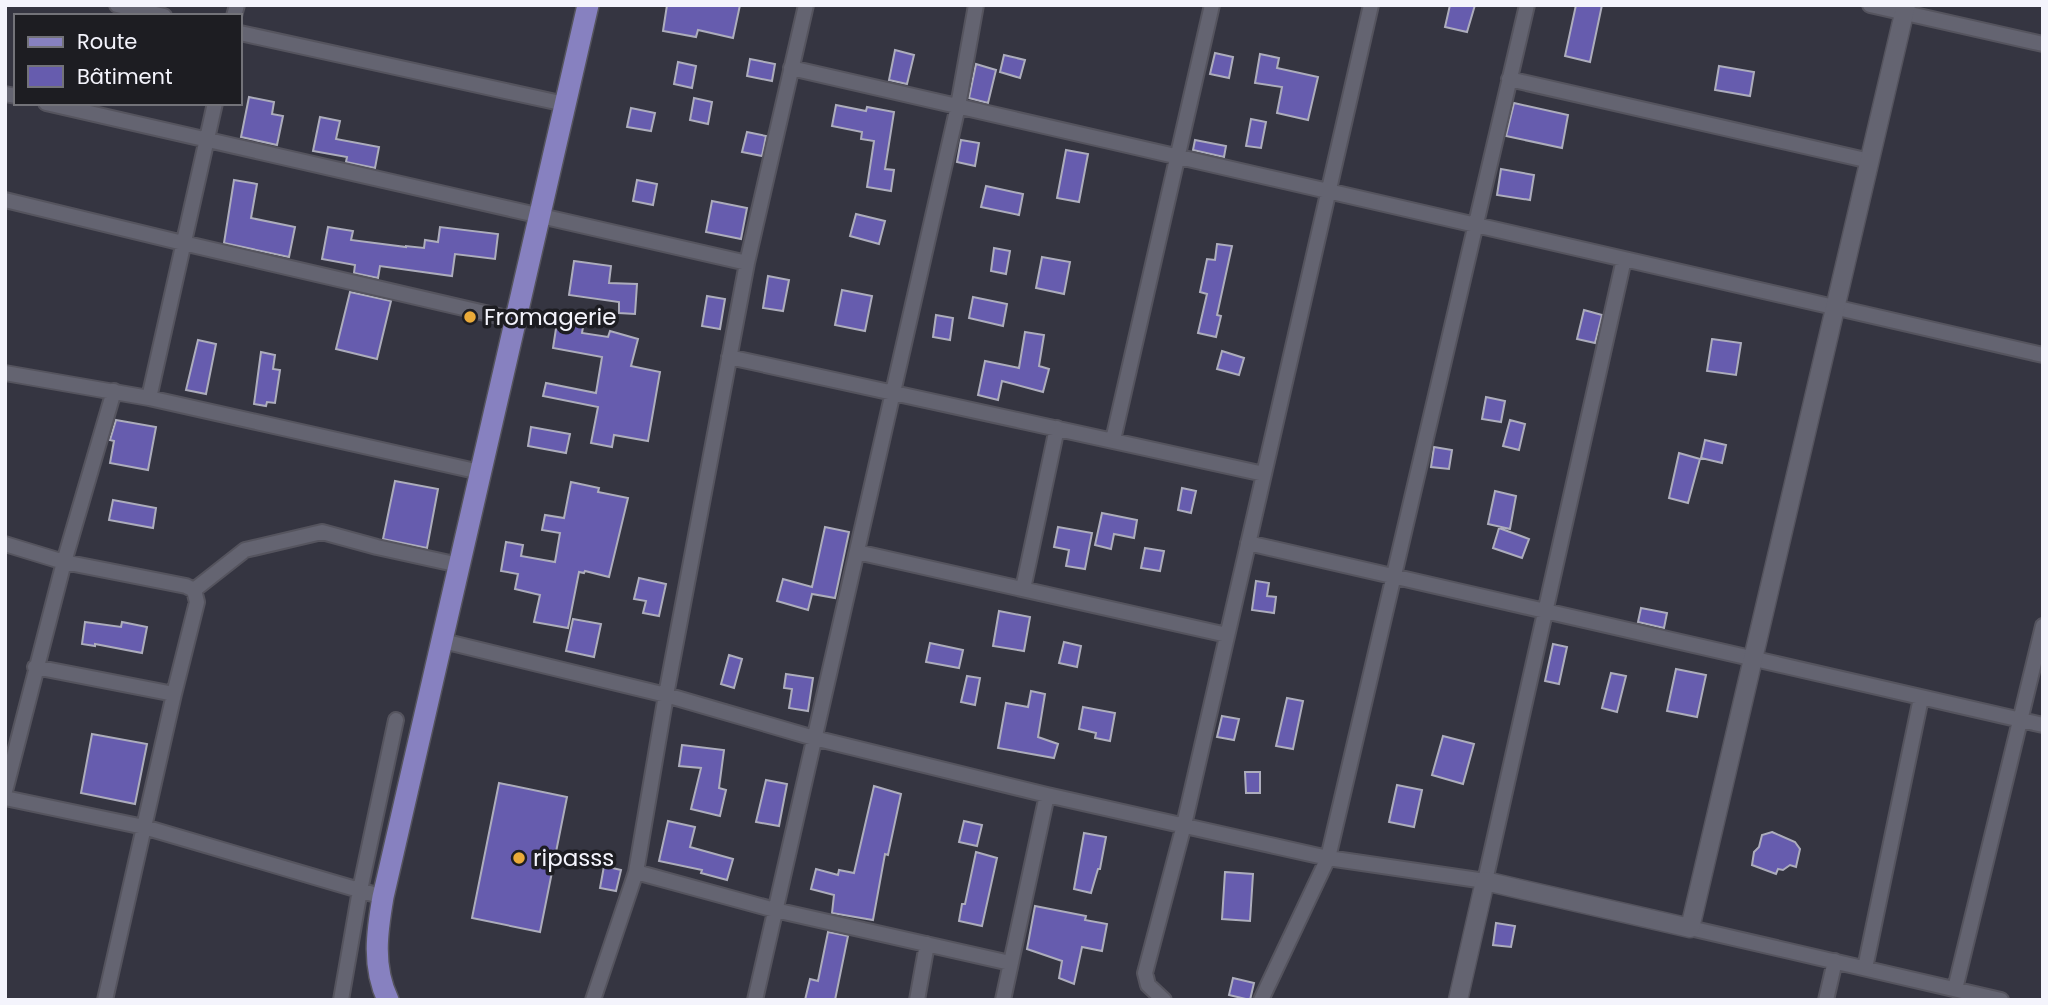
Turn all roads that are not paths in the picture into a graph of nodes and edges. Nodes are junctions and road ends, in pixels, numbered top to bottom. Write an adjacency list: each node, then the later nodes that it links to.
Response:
1 (117, 5): 10 (street)
2 (588, 5): 15 (main road)
3 (806, 5): 13 (street)
4 (976, 5): 18 (street)
5 (1212, 5): 20 (street)
6 (1371, 5): 22 (street)
7 (1527, 5): 14 (street)
8 (1870, 5): 9 (street)
9 (1905, 9): 12 (street); 21 (street)
10 (155, 14)
11 (242, 33): 15 (street)
12 (2043, 44)
13 (791, 68): 18 (street); 28 (street)
14 (1509, 79): 21 (street); 25 (street)
15 (565, 104): 24 (main road)
16 (55, 105): 19 (street)
17 (215, 105): 19 (street)
18 (958, 106): 20 (street); 35 (street)
19 (206, 140): 24 (street); 26 (street)
20 (1178, 157): 22 (street); 38 (street)
21 (1870, 160): 29 (street)
22 (1329, 191): 25 (street); 40 (street)
23 (5, 200): 26 (street)
24 (540, 216): 28 (street); 30 (main road)
25 (1476, 225): 27 (street); 46 (street)
26 (183, 243): 30 (street); 36 (street)
27 (1624, 259): 29 (street); 49 (street)
28 (747, 263): 32 (street)
29 (1835, 307): 31 (street); 53 (street)
30 (515, 320): 39 (main road)
31 (2043, 355)
32 (729, 357): 35 (street); 56 (street)
33 (5, 373): 34 (street)
34 (114, 391): 36 (street); 44 (street)
35 (893, 391): 37 (street); 43 (street)
36 (149, 398): 39 (street)
37 (1057, 428): 38 (street); 47 (street)
38 (1113, 440): 40 (street)
39 (480, 472): 45 (main road)
40 (1264, 474): 41 (street)
41 (1248, 543): 46 (street); 51 (street)
42 (5, 544): 44 (street)
43 (857, 552): 47 (street); 61 (street)
44 (64, 562): 48 (street); 54 (street)
45 (459, 565): 48 (street); 52 (main road)
46 (1394, 577): 49 (street); 67 (street)
47 (1023, 589): 51 (street)
48 (194, 590): 55 (street)
49 (1545, 611): 53 (street); 69 (street)
50 (2043, 626): 59 (street)
51 (1227, 635): 65 (street)
52 (443, 641): 56 (street); 71 (main road)
53 (1753, 659): 57 (street); 73 (street)
54 (35, 667): 55 (street); 62 (street)
55 (174, 694): 66 (street)
56 (666, 695): 61 (street); 68 (street)
57 (1921, 698): 59 (street); 77 (street)
58 (397, 720): 70 (street)
59 (2020, 720): 60 (street); 78 (street)
60 (2043, 725)
61 (814, 738): 63 (street); 72 (street)
62 (5, 791)
63 (1047, 795): 65 (street); 76 (street)
64 (5, 798): 66 (street)
65 (1184, 825): 67 (street); 87 (street)
66 (144, 827): 70 (street); 80 (street)
67 (1328, 858): 69 (street); 88 (street)
68 (636, 872): 72 (street); 83 (street)
69 (1485, 881): 73 (street); 89 (street)
70 (360, 890): 71 (street); 81 (street)
71 (383, 897): 82 (main road)
72 (775, 910): 74 (street); 84 (street)
73 (1690, 928): 75 (street)
74 (927, 944): 76 (street); 85 (street)
75 (1836, 961): 77 (street); 90 (street)
76 (1010, 963): 86 (street)
77 (1865, 968): 78 (street)
78 (1955, 989): 79 (street)
79 (1991, 999)
80 (105, 1000)
81 (341, 1000)
82 (388, 1000)
83 (593, 1000)
84 (755, 1000)
85 (917, 1000)
86 (1003, 1000)
87 (1164, 1000)
88 (1261, 1000)
89 (1458, 1000)
90 (1826, 1000)

